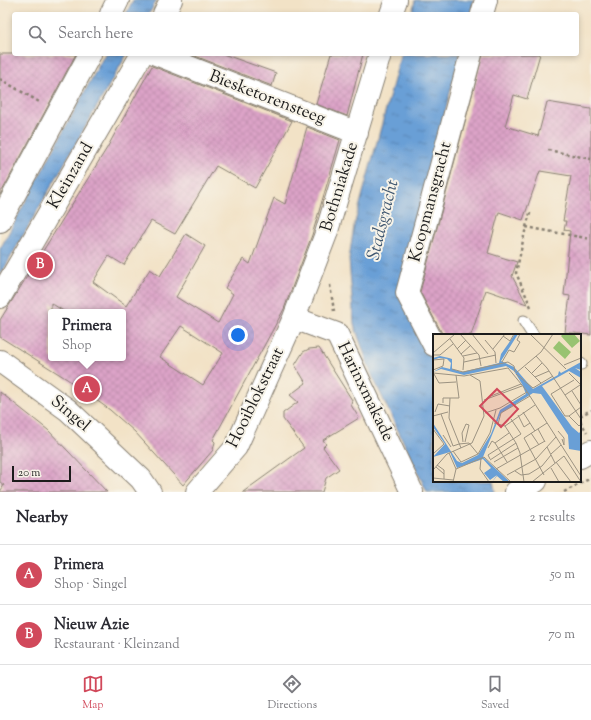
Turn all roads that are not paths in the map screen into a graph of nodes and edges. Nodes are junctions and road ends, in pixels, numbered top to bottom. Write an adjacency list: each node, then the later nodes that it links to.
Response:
1 (118, 0): 5 (street)
2 (171, 0): 6 (street)
3 (396, 0): 7 (street)
4 (486, 0): 8 (street)
5 (112, 12)
6 (165, 12)
7 (393, 12)
8 (483, 12)
9 (89, 56): 15 (street)
10 (141, 56): 16 (street, Kleinzand)
11 (161, 56): 14 (street, Biesketorensteeg)
12 (379, 56): 14 (street, Bothniakade)
13 (470, 56): 20 (street, Koopmansgracht)
14 (357, 133): 17 (street, Bothniakade)
15 (0, 221)
16 (0, 298)
17 (294, 318): 27 (street, Hooiblokstraat); 28 (street, Harinxmakade)
18 (524, 321): 19 (lane)
19 (532, 334)
20 (433, 343)
21 (0, 361): 26 (street, Singel)
22 (591, 451): 23 (street)
23 (581, 456)
24 (506, 482): 29 (street)
25 (534, 482): 30 (street)
26 (150, 492)
27 (197, 492)
28 (412, 492)
29 (511, 492)
30 (516, 492)

